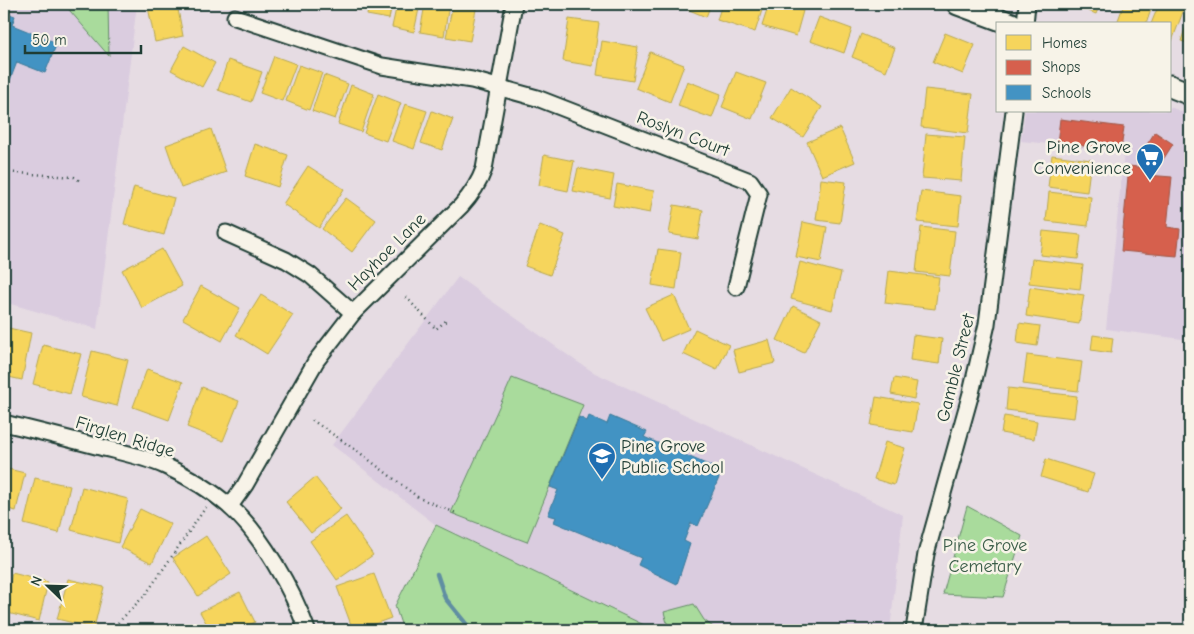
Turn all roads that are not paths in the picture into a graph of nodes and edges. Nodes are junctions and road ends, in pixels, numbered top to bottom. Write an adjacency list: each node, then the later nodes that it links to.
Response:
1 (514, 4): 7 (street, Hayhoe Lane)
2 (958, 4): 5 (main road)
3 (1026, 4): 6 (street)
4 (234, 17): 7 (street, Roslyn Court)
5 (1007, 22)
6 (1025, 22)
7 (499, 87): 12 (street, Roslyn Court); 13 (street, Hayhoe Lane)
8 (1172, 87): 9 (main road)
9 (1190, 94)
10 (1014, 112): 17 (street, Gamble Street)
11 (226, 233): 13 (street)
12 (736, 287)
13 (353, 313): 15 (street, Hayhoe Lane)
14 (4, 423): 15 (street, Firglen Ridge)
15 (230, 506): 16 (street, Firglen Ridge)
16 (307, 630)
17 (914, 630)

